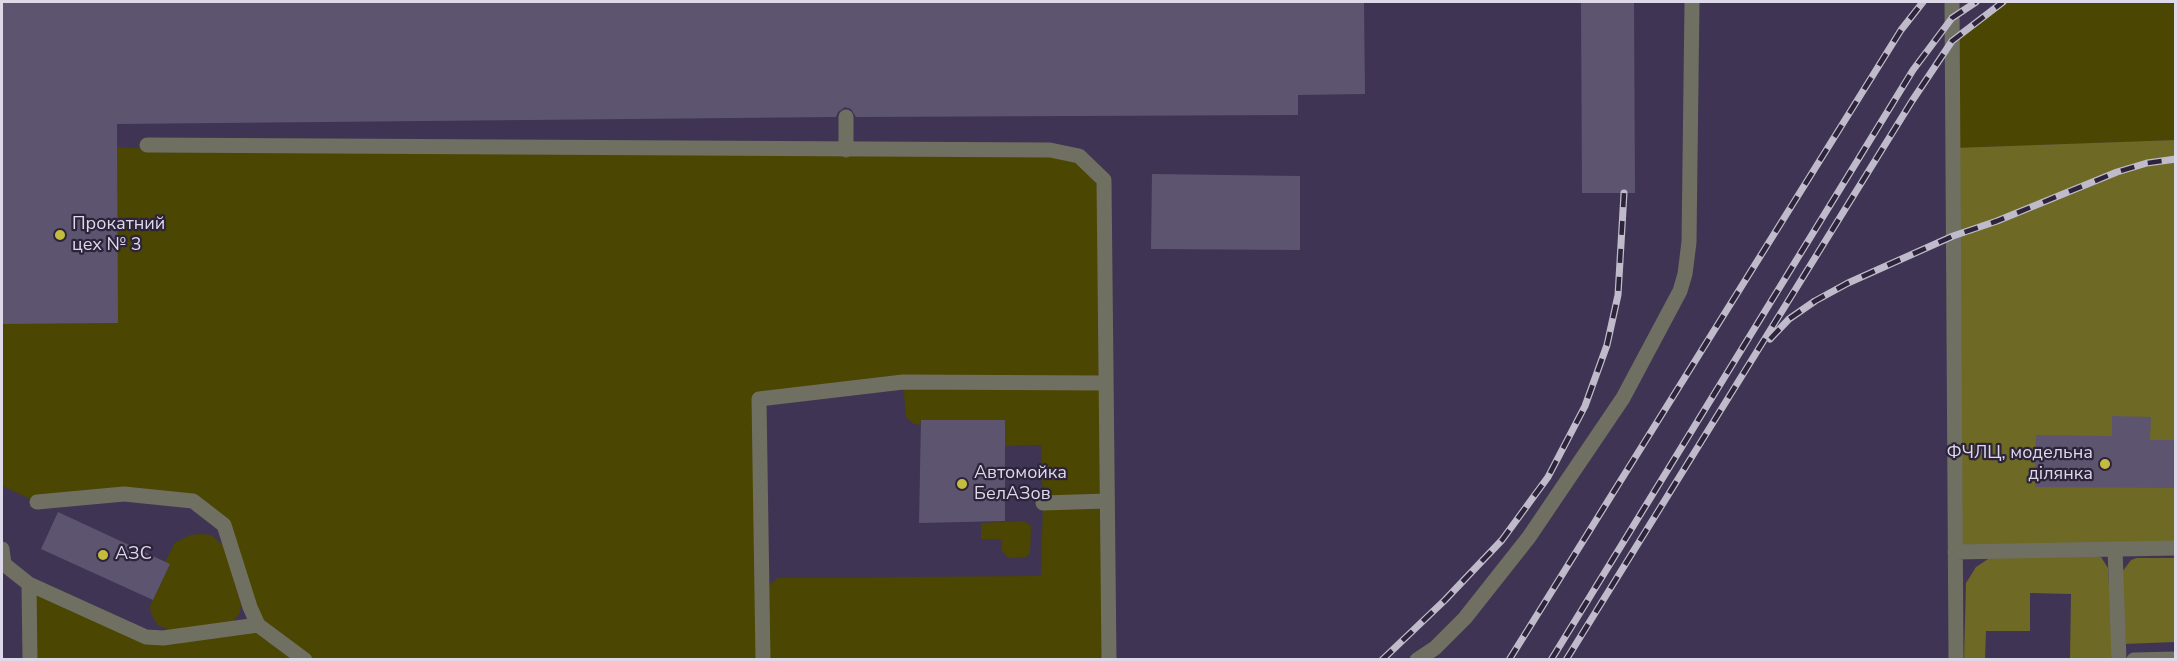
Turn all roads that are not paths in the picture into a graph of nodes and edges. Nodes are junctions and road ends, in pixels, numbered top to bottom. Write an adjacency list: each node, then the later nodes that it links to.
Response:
1 (1692, 2): 21 (lane)
2 (1952, 2): 13 (lane)
3 (846, 117): 5 (lane)
4 (147, 145): 5 (lane)
5 (846, 150): 6 (lane)
6 (1106, 383): 7 (lane); 19 (lane)
7 (1107, 501): 9 (lane); 20 (lane)
8 (37, 502): 15 (lane)
9 (1043, 503)
10 (2175, 548): 12 (lane)
11 (2, 549): 14 (lane)
12 (2115, 549): 13 (lane); 23 (lane)
13 (1956, 552): 22 (lane)
14 (28, 584): 15 (lane); 17 (lane)
15 (258, 625): 18 (lane)
16 (2175, 658): 24 (lane)
17 (30, 660)
18 (305, 660)
19 (763, 660)
20 (1108, 660)
21 (1417, 660)
22 (1956, 660)
23 (2119, 660)
24 (2133, 660)

